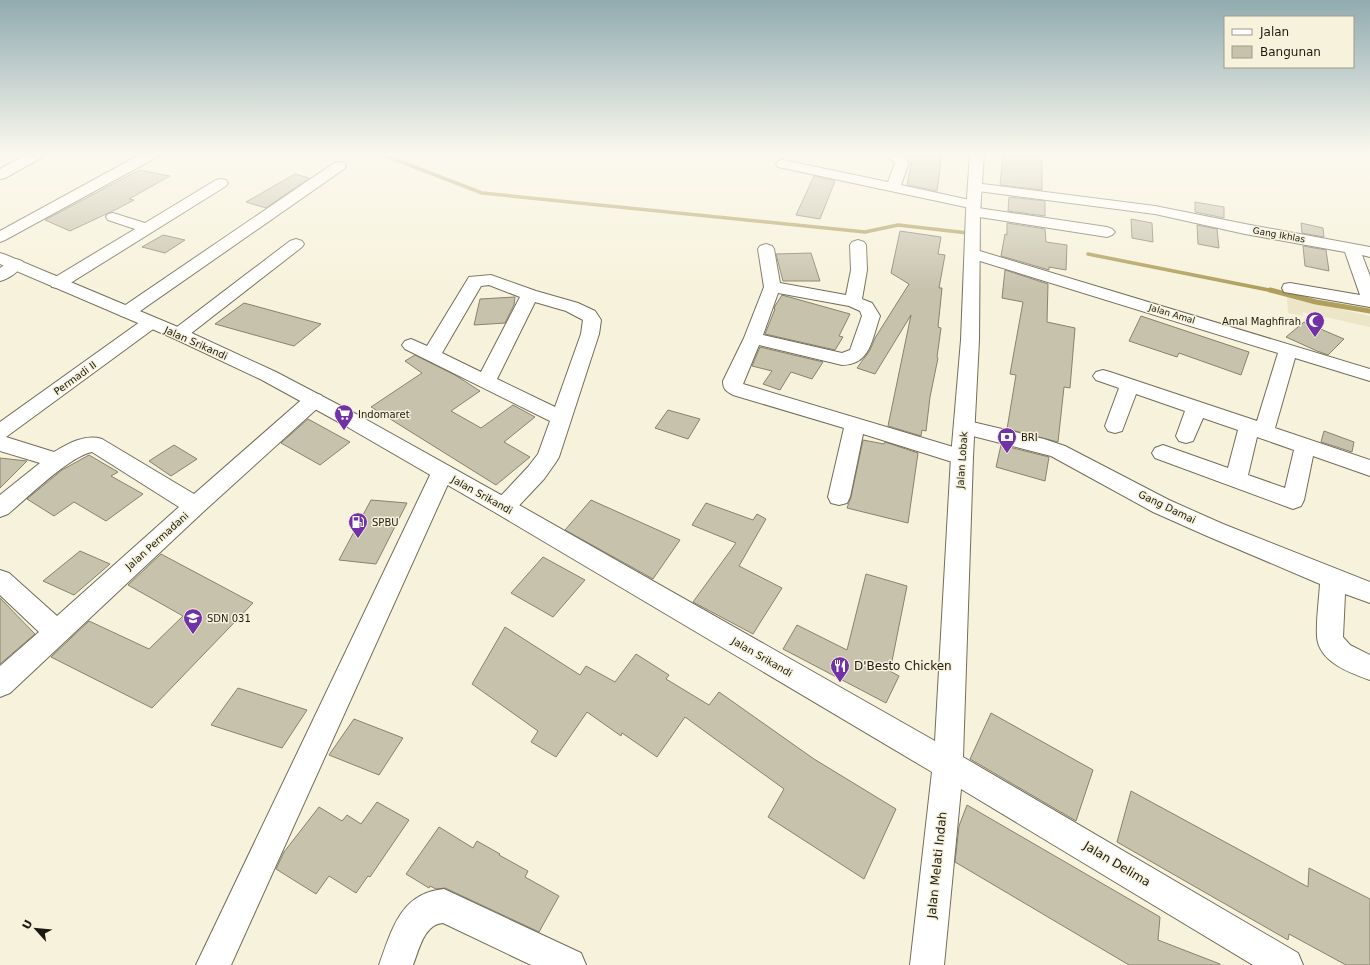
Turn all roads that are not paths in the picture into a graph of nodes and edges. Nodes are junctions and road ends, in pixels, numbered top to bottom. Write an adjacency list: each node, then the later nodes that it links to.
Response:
1 (70, 199): 9 (street)
2 (194, 199): 7 (street)
3 (292, 199): 24 (street)
4 (957, 199): 5 (street)
5 (974, 202): 8 (street); 13 (street, Gang Ikhlas); 15 (street, Jalan Lobak)
6 (113, 217): 7 (street)
7 (146, 228): 17 (street)
8 (1107, 232)
9 (0, 237)
10 (296, 244): 26 (street)
11 (858, 246): 22 (street)
12 (766, 249): 18 (street)
13 (1352, 249): 14 (street, Gang Ikhlas); 21 (street)
14 (1370, 252)
15 (973, 254): 29 (street, Jalan Amal); 40 (street, Jalan Lobak)
16 (5, 266): 17 (street, Jalan Srikandi)
17 (58, 283): 24 (street, Jalan Srikandi)
18 (772, 287): 22 (street); 27 (street)
19 (1290, 288): 23 (street)
20 (530, 295): 30 (street); 33 (street); 37 (street)
21 (1370, 299)
22 (854, 302): 27 (street)
23 (1370, 302)
24 (127, 312): 25 (street, Jalan Srikandi)
25 (150, 323): 26 (street, Jalan Srikandi); 42 (street, Permadi II)
26 (179, 334): 35 (street, Jalan Srikandi)
27 (753, 338): 38 (street)
28 (411, 345): 30 (street)
29 (1288, 349): 31 (street, Jalan Amal); 41 (street)
30 (431, 355): 33 (street)
31 (1370, 375)
32 (1103, 376): 34 (street)
33 (486, 381): 37 (street)
34 (1130, 385): 36 (street); 39 (street)
35 (314, 400): 50 (street, Jalan Srikandi); 53 (street, Jalan Permadani)
36 (1196, 408): 41 (street); 43 (street)
37 (561, 418): 55 (street)
38 (855, 424): 47 (street); 52 (street)
39 (1115, 426)
40 (964, 427): 47 (street, Jalan Lobak); 56 (street, Gang Damai)
41 (1256, 428): 45 (street); 51 (street)
42 (0, 432)
43 (1186, 436)
44 (0, 443): 48 (street)
45 (1305, 446): 49 (street); 51 (street)
46 (1164, 453): 51 (street)
47 (962, 457): 62 (street, Jalan Lobak)
48 (57, 461): 53 (street); 54 (street)
49 (1370, 468)
50 (442, 473): 55 (street, Jalan Srikandi); 64 (street)
51 (1236, 479)
52 (840, 497)
53 (195, 506): 59 (street, Jalan Permadani)
54 (0, 508)
55 (504, 508): 62 (street, Jalan Srikandi)
56 (1333, 578): 58 (street, Gang Damai); 60 (street)
57 (0, 580): 59 (street)
58 (1370, 593)
59 (57, 632): 61 (street, Jalan Permadani)
60 (1370, 668)
61 (0, 684)
62 (948, 765): 63 (street, Jalan Delima); 67 (street, Jalan Melati Indah)
63 (1272, 961)
64 (213, 965)
65 (396, 965): 66 (street)
66 (569, 965)
67 (927, 965)

